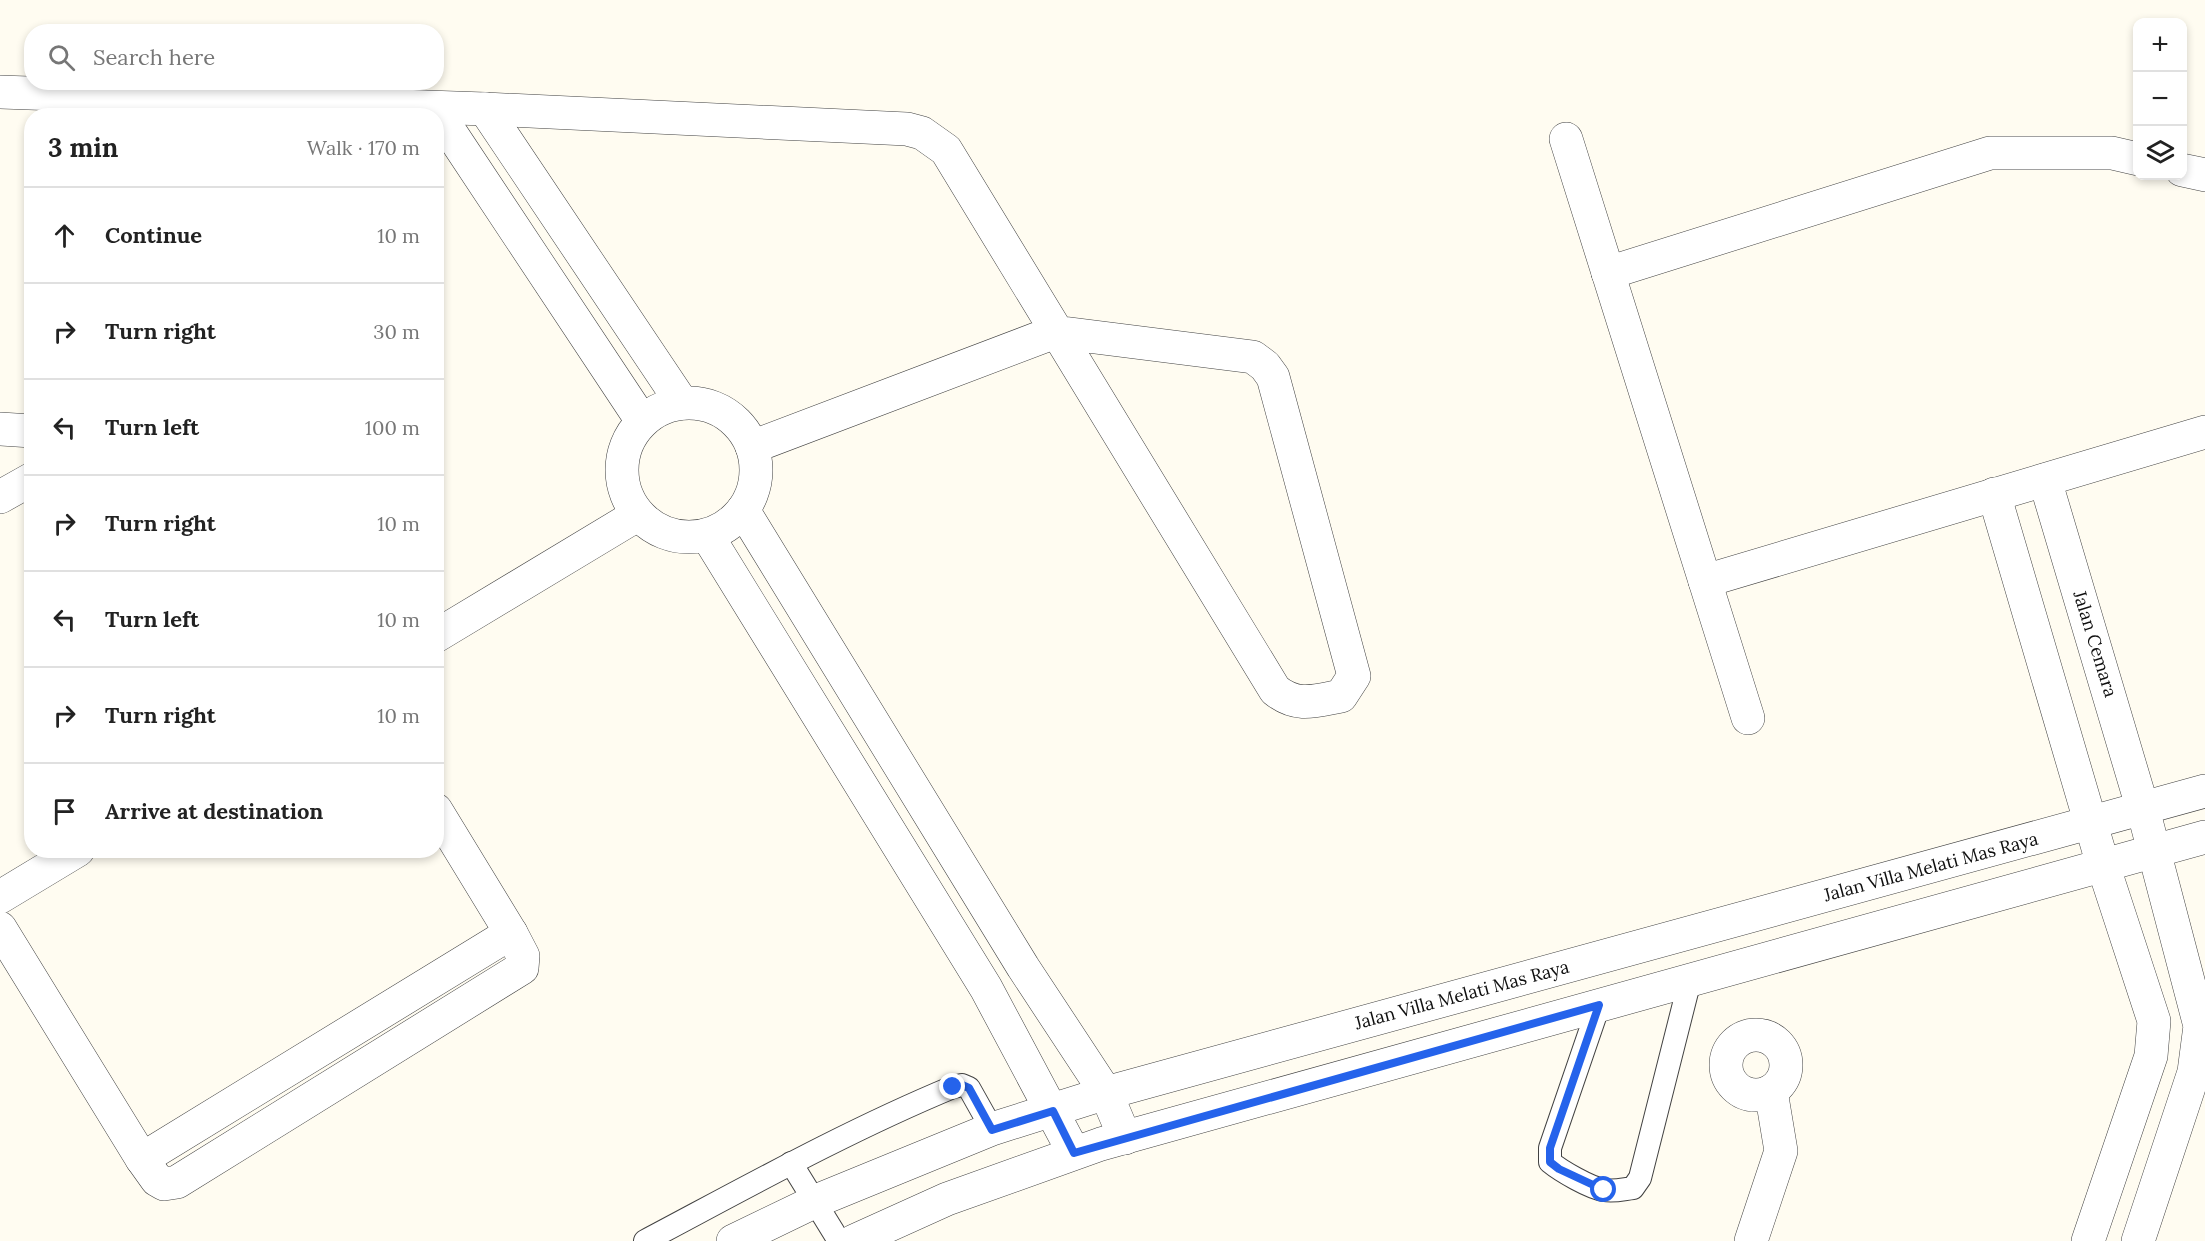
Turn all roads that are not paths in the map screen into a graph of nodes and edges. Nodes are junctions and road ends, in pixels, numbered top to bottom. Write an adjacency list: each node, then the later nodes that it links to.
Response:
1 (0, 92): 2 (street)
2 (409, 108)
3 (444, 109): 4 (street)
4 (485, 109): 11 (street); 12 (street)
5 (444, 123): 13 (street)
6 (1566, 139): 10 (street)
7 (2133, 158): 10 (street)
8 (2187, 171): 9 (street)
9 (2205, 175)
10 (1608, 273): 25 (street)
11 (1055, 332): 11 (street); 17 (street)
12 (681, 403): 13 (street); 17 (street)
13 (642, 421): 23 (street)
14 (0, 429): 15 (street)
15 (24, 431)
16 (2205, 432): 18 (street)
17 (752, 447): 22 (street)
18 (2045, 480): 20 (street); 29 (street, Jalan Cemara)
19 (24, 484): 21 (street)
20 (1994, 494): 25 (street); 30 (street)
21 (0, 497)
22 (743, 510): 24 (street); 41 (street)
23 (637, 515): 24 (street); 26 (street)
24 (707, 535): 42 (street)
25 (1705, 581): 27 (street)
26 (444, 631)
27 (1748, 718)
28 (2205, 791): 29 (street, Jalan Villa Melati Mas Raya)
29 (2143, 808): 30 (street, Jalan Villa Melati Mas Raya); 33 (street, Jalan Cemara)
30 (2092, 822): 35 (street); 41 (street, Jalan Villa Melati Mas Raya)
31 (444, 823): 37 (street)
32 (2205, 837): 33 (street)
33 (2154, 852): 35 (street); 54 (street, Jalan Cemara)
34 (65, 858): 36 (street)
35 (2103, 865): 38 (street); 53 (street)
36 (0, 897)
37 (0, 928)
38 (1690, 980): 39 (street); 39 (lane)
39 (1599, 1005): 44 (street)
40 (1771, 1091): 52 (street)
41 (1106, 1093): 42 (street, Jalan Villa Melati Mas Raya); 44 (street)
42 (1053, 1111): 43 (street, Jalan Villa Melati Mas Raya); 45 (street)
43 (992, 1130): 46 (lane); 47 (street, Jalan Villa Melati Mas Raya)
44 (1125, 1137): 45 (street)
45 (1074, 1153): 51 (street)
46 (791, 1163): 47 (lane); 48 (lane)
47 (816, 1201): 49 (street, Jalan Villa Melati Mas Raya); 50 (lane)
48 (645, 1241)
49 (733, 1241)
50 (839, 1241)
51 (854, 1241)
52 (1751, 1241)
53 (2088, 1241)
54 (2138, 1241)

